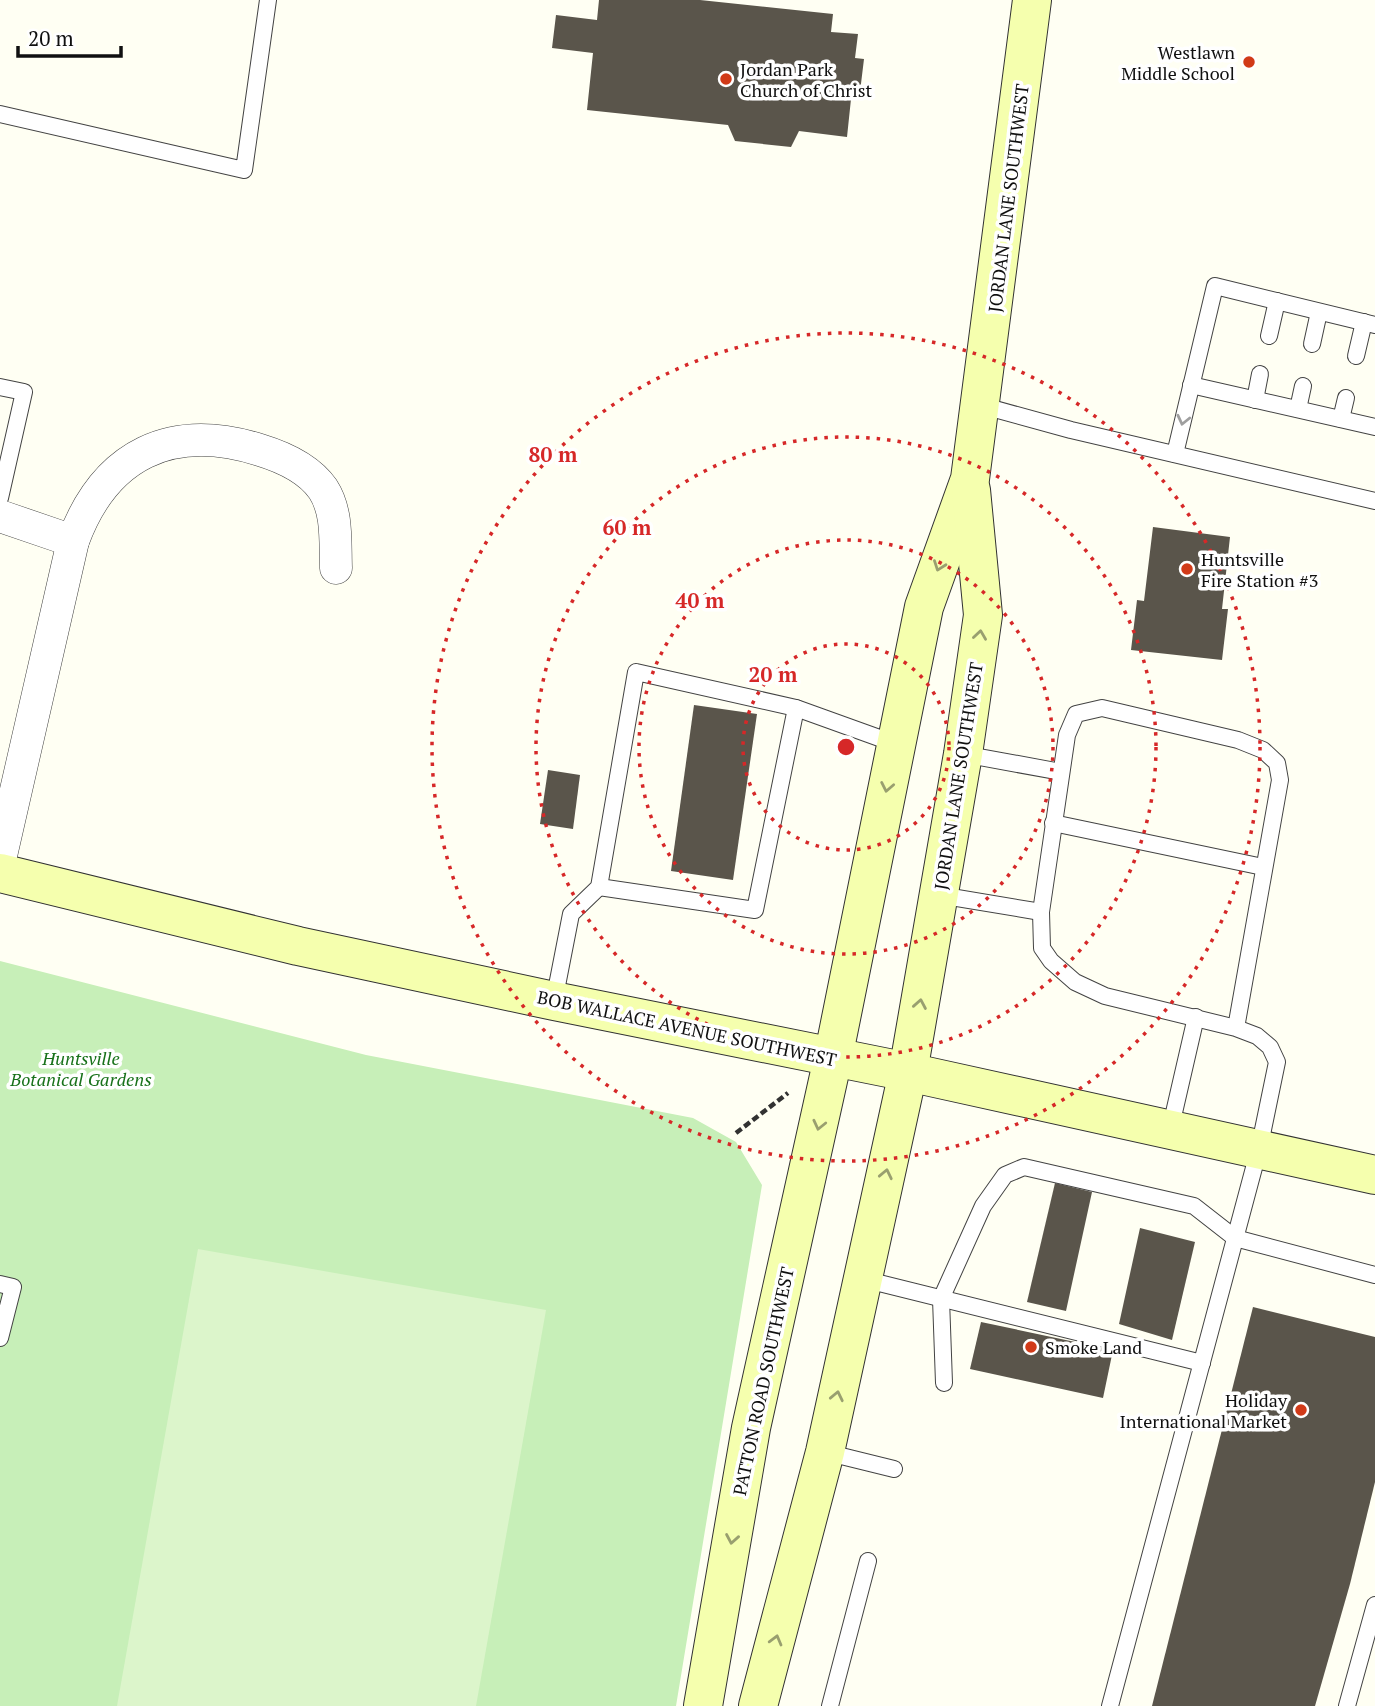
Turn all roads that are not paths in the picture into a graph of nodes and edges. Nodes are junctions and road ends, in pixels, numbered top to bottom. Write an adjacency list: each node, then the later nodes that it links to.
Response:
1 (268, 0): 3 (lane)
2 (1032, 0): 16 (main road, JORDAN LANE SOUTHWEST)
3 (0, 114)
4 (1277, 301): 5 (lane); 7 (lane); 11 (lane)
5 (1319, 312): 6 (lane); 8 (lane)
6 (1370, 323): 9 (lane)
7 (1269, 335)
8 (1312, 344)
9 (1356, 356)
10 (1260, 374): 15 (lane)
11 (1191, 385): 15 (lane); 20 (lane, one-way to 20)
12 (1303, 386): 17 (lane)
13 (0, 387): 22 (lane)
14 (1346, 397): 18 (lane)
15 (1255, 400): 17 (lane)
16 (980, 405): 20 (lane); 21 (main road, JORDAN LANE SOUTHWEST)
17 (1298, 409): 18 (lane)
18 (1341, 419): 19 (lane)
19 (1375, 427)
20 (1175, 454): 23 (lane)
21 (970, 478): 28 (main road, JORDAN LANE SOUTHWEST, one-way to 28); 29 (main road, JORDAN LANE SOUTHWEST, one-way to 21)
22 (0, 498)
23 (1375, 501)
24 (0, 516): 25 (street)
25 (73, 541): 26 (street); 32 (street)
26 (336, 568)
27 (796, 708): 28 (lane); 35 (lane); 35 (lane)
28 (896, 744): 41 (main road, JORDAN LANE SOUTHWEST, one-way to 41)
29 (963, 754): 30 (lane); 36 (main road, JORDAN LANE SOUTHWEST)
30 (1061, 772): 31 (lane); 33 (lane)
31 (1054, 823): 33 (lane); 37 (lane)
32 (0, 860)
33 (1263, 867): 40 (lane)
34 (0, 873): 38 (main road, BOB WALLACE AVENUE SOUTHWEST)
35 (599, 887): 38 (lane)
36 (939, 895): 37 (lane); 42 (main road, JORDAN LANE SOUTHWEST, one-way to 36)
37 (1041, 912): 39 (lane)
38 (554, 1001): 41 (main road, BOB WALLACE AVENUE SOUTHWEST)
39 (1196, 1017): 40 (lane); 43 (lane)
40 (1236, 1028): 44 (lane)
41 (833, 1058): 42 (main road, BOB WALLACE AVENUE SOUTHWEST); 58 (main road, PATTON ROAD SOUTHWEST, one-way to 58)
42 (908, 1072): 43 (main road, BOB WALLACE AVENUE SOUTHWEST); 48 (main road, one-way to 42)
43 (1170, 1130): 44 (main road, BOB WALLACE AVENUE SOUTHWEST)
44 (1259, 1149): 45 (main road, BOB WALLACE AVENUE SOUTHWEST); 46 (lane)
45 (1375, 1175)
46 (1235, 1238): 47 (lane); 50 (lane); 52 (lane)
47 (1375, 1275)
48 (863, 1279): 50 (lane); 54 (main road, one-way to 48)
49 (0, 1284): 51 (lane)
50 (941, 1299): 52 (lane); 53 (lane)
51 (0, 1338)
52 (1202, 1363): 61 (lane)
53 (944, 1383)
54 (825, 1452): 55 (lane); 59 (main road, one-way to 54)
55 (894, 1469)
56 (868, 1561): 60 (lane)
57 (1375, 1605): 62 (lane)
58 (703, 1706)
59 (758, 1706)
60 (830, 1706)
61 (1110, 1706)
62 (1346, 1706)

